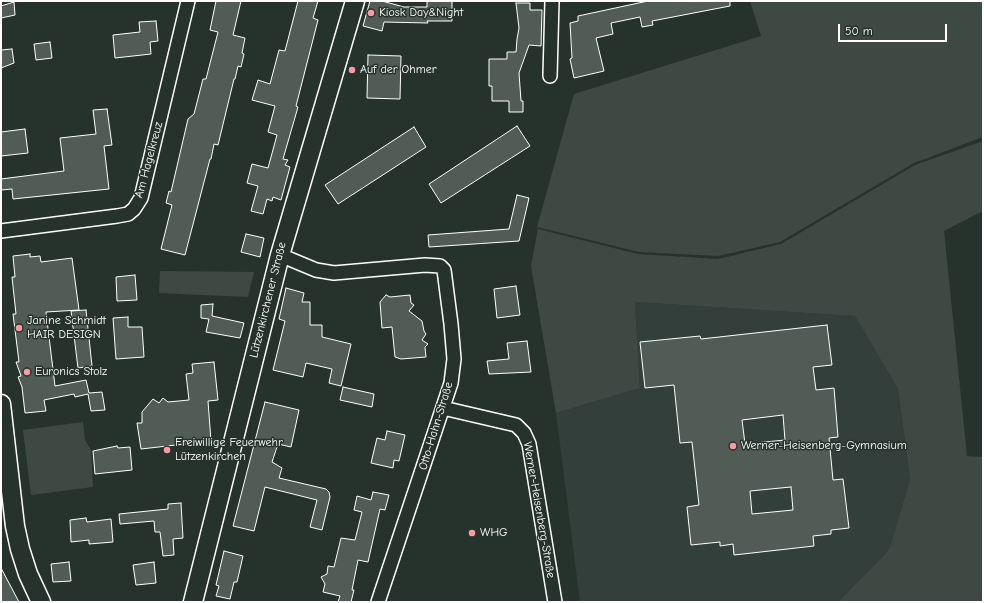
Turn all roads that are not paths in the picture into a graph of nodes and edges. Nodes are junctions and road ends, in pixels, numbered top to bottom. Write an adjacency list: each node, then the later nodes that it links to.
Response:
1 (188, 1): 5 (street, Am Hagelkreuz)
2 (355, 1): 6 (main road, Lützenkirchener Straße)
3 (552, 1): 4 (street)
4 (550, 76)
5 (1, 231)
6 (280, 255): 8 (street, Otto-Hahn-Straße); 10 (main road, Lützenkirchener Straße)
7 (1, 404): 9 (main road)
8 (443, 408): 11 (street, Otto-Hahn-Straße); 12 (street, Werner-Heisenberg-Straße)
9 (41, 602)
10 (193, 602)
11 (378, 602)
12 (555, 602)

